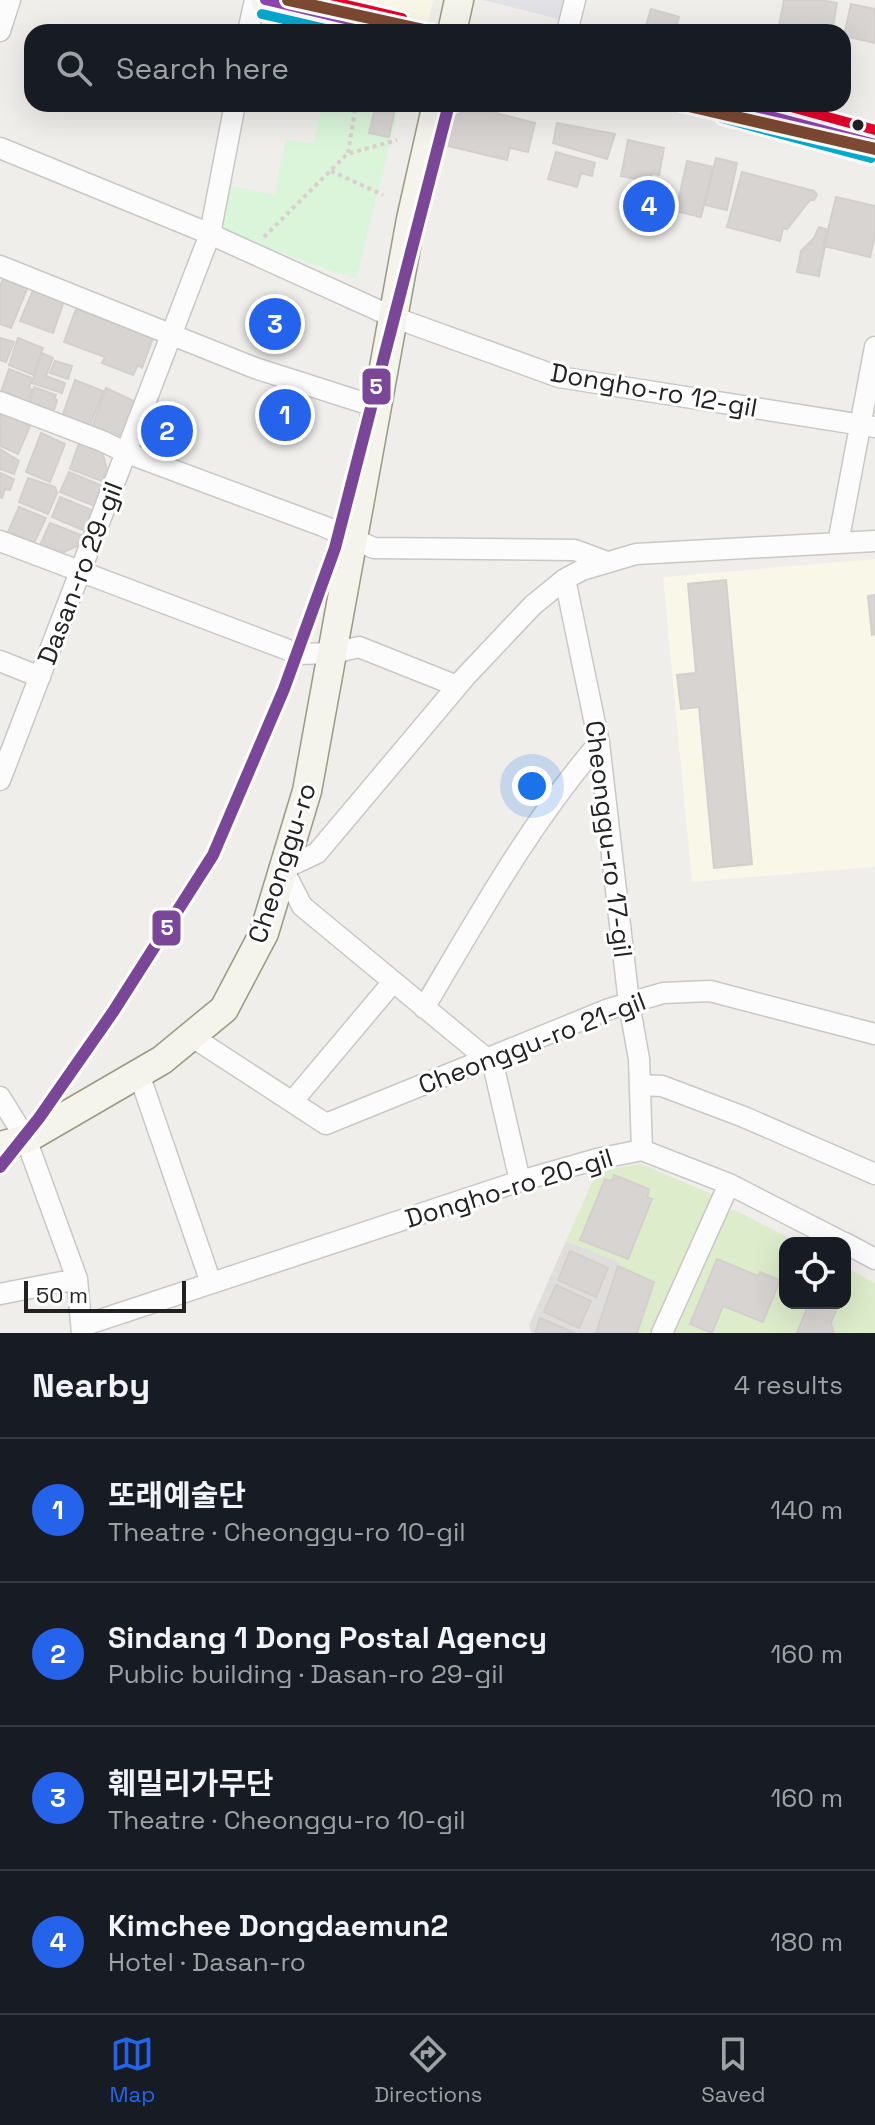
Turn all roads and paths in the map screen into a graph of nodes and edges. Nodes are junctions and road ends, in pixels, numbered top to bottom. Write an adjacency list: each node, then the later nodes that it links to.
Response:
1 (10, 0): 10 (street)
2 (255, 0): 6 (street)
3 (265, 0): 7 (street)
4 (459, 0): 8 (street)
5 (575, 0): 9 (street)
6 (250, 24)
7 (366, 24)
8 (454, 24)
9 (569, 24)
10 (0, 31)
11 (233, 112): 21 (street, Dasan-ro 29-gil)
12 (355, 112): 18 (path)
13 (435, 112): 24 (street, Cheonggu-ro)
14 (756, 112): 16 (street)
15 (397, 140): 18 (path)
16 (875, 144)
17 (0, 148): 21 (street, Dongho-ro 12-gil)
18 (347, 154): 19 (path)
19 (331, 171): 20 (path); 22 (path)
20 (383, 195)
21 (210, 234): 22 (street, Dongho-ro 12-gil); 25 (street, Dasan-ro 29-gil)
22 (245, 250): 24 (street, Dongho-ro 12-gil)
23 (0, 266): 25 (street)
24 (393, 317): 28 (street, Cheonggu-ro); 29 (street, Dongho-ro 12-gil)
25 (171, 336): 28 (street); 30 (street, Dasan-ro 29-gil)
26 (875, 347): 29 (street)
27 (0, 402): 30 (street)
28 (377, 407): 32 (street, Cheonggu-ro)
29 (870, 421): 34 (street)
30 (127, 453): 32 (street); 36 (street, Dasan-ro 29-gil)
31 (0, 541): 36 (street)
32 (353, 541): 35 (street); 38 (street, Cheonggu-ro)
33 (875, 541): 34 (street)
34 (838, 543): 35 (street)
35 (607, 562): 37 (street)
36 (81, 572): 38 (street); 40 (street, Dasan-ro 29-gil)
37 (565, 579): 41 (street); 42 (street, Cheonggu-ro 17-gil)
38 (333, 653): 41 (street); 44 (street, Cheonggu-ro)
39 (0, 661): 40 (street, Dasan-ro 29-gil)
40 (40, 677): 43 (street, Dasan-ro 29-gil)
41 (457, 686): 44 (street)
42 (599, 743): 46 (street, Cheonggu-ro 17-gil); 47 (street)
43 (1, 772)
44 (283, 869): 45 (street); 49 (street, Cheonggu-ro)
45 (393, 982): 47 (street); 54 (street)
46 (629, 1003): 48 (street, Cheonggu-ro 21-gil); 50 (street, Cheonggu-ro 21-gil); 52 (street, Cheonggu-ro 17-gil)
47 (424, 1008): 50 (street)
48 (875, 1034)
49 (191, 1036): 51 (street, Cheonggu-ro); 54 (street, Cheonggu-ro 21-gil)
50 (486, 1059): 54 (street, Cheonggu-ro 21-gil); 58 (street)
51 (139, 1074): 55 (street, Cheonggu-ro); 64 (street)
52 (640, 1085): 56 (street, Cheonggu-ro 17-gil); 57 (street)
53 (0, 1097): 55 (street)
54 (292, 1102)
55 (13, 1143): 63 (street)
56 (642, 1150): 58 (street, Dongho-ro 20-gil); 59 (street, Dongho-ro 20-gil)
57 (875, 1174)
58 (520, 1181): 64 (street, Dongho-ro 20-gil)
59 (729, 1184): 60 (street, Dongho-ro 20-gil); 67 (street)
60 (833, 1237)
61 (851, 1246): 62 (street, Dongho-ro 20-gil)
62 (875, 1259)
63 (77, 1279): 65 (street); 66 (street)
64 (211, 1283): 66 (street, Dongho-ro 20-gil)
65 (0, 1294)
66 (82, 1329)
67 (662, 1333)

